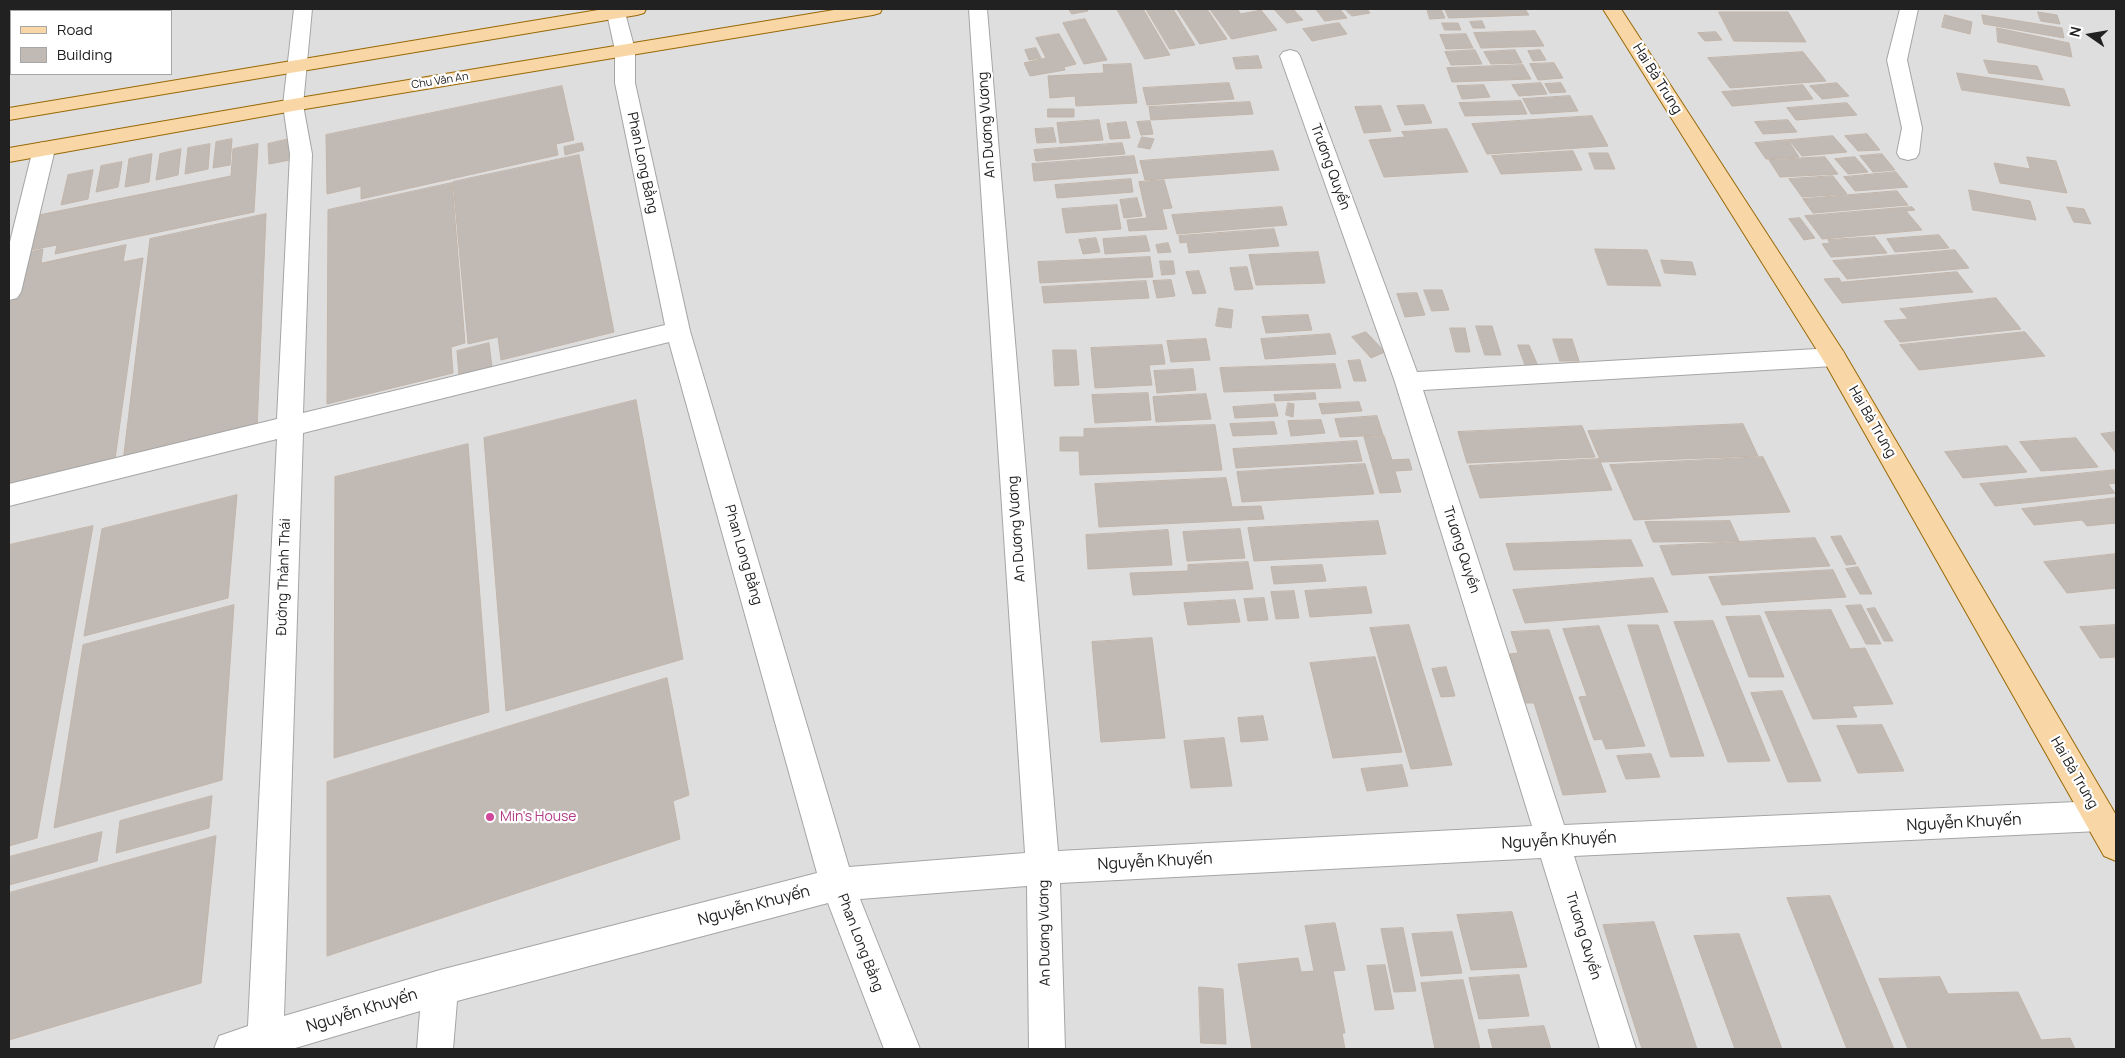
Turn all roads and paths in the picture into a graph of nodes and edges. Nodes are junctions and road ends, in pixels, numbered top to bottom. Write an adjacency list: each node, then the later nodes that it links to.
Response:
1 (303, 9): 10 (street, Đường Thành Thái)
2 (637, 9): 7 (main road)
3 (872, 9): 8 (main road, Chu Văn An)
4 (978, 9): 25 (street, An Dương Vương)
5 (1612, 9): 18 (main road, Hai Bà Trưng)
6 (1909, 9): 14 (street)
7 (616, 10): 8 (street, Phan Long Bằng); 10 (main road)
8 (625, 50): 11 (main road, Chu Văn An); 17 (street, Phan Long Bằng)
9 (1290, 56): 19 (street, Trương Quyền)
10 (298, 65): 11 (street, Đường Thành Thái); 12 (main road)
11 (293, 105): 13 (main road, Chu Văn An); 20 (street, Đường Thành Thái)
12 (9, 114)
13 (44, 149): 15 (main road, Chu Văn An); 16 (street)
14 (1908, 153)
15 (9, 155)
16 (9, 292)
17 (678, 331): 20 (street); 26 (street, Phan Long Bằng)
18 (1834, 357): 19 (street); 22 (main road, Hai Bà Trưng)
19 (1408, 382): 23 (street, Trương Quyền)
20 (290, 426): 21 (street); 28 (street, Đường Thành Thái)
21 (9, 495)
22 (2099, 816): 23 (street, Nguyễn Khuyến); 24 (main road, Hai Bà Trưng)
23 (1553, 841): 25 (street, Nguyễn Khuyến); 33 (street, Trương Quyền)
24 (2116, 845)
25 (1043, 868): 26 (street, Nguyễn Khuyến); 32 (street, An Dương Vương)
26 (837, 884): 27 (street, Nguyễn Khuyến); 31 (street, Phan Long Bằng)
27 (440, 988): 28 (street, Nguyễn Khuyến); 30 (street)
28 (266, 1044): 29 (street, Nguyễn Khuyến)
29 (232, 1049)
30 (435, 1049)
31 (902, 1049)
32 (1047, 1049)
33 (1618, 1049)

